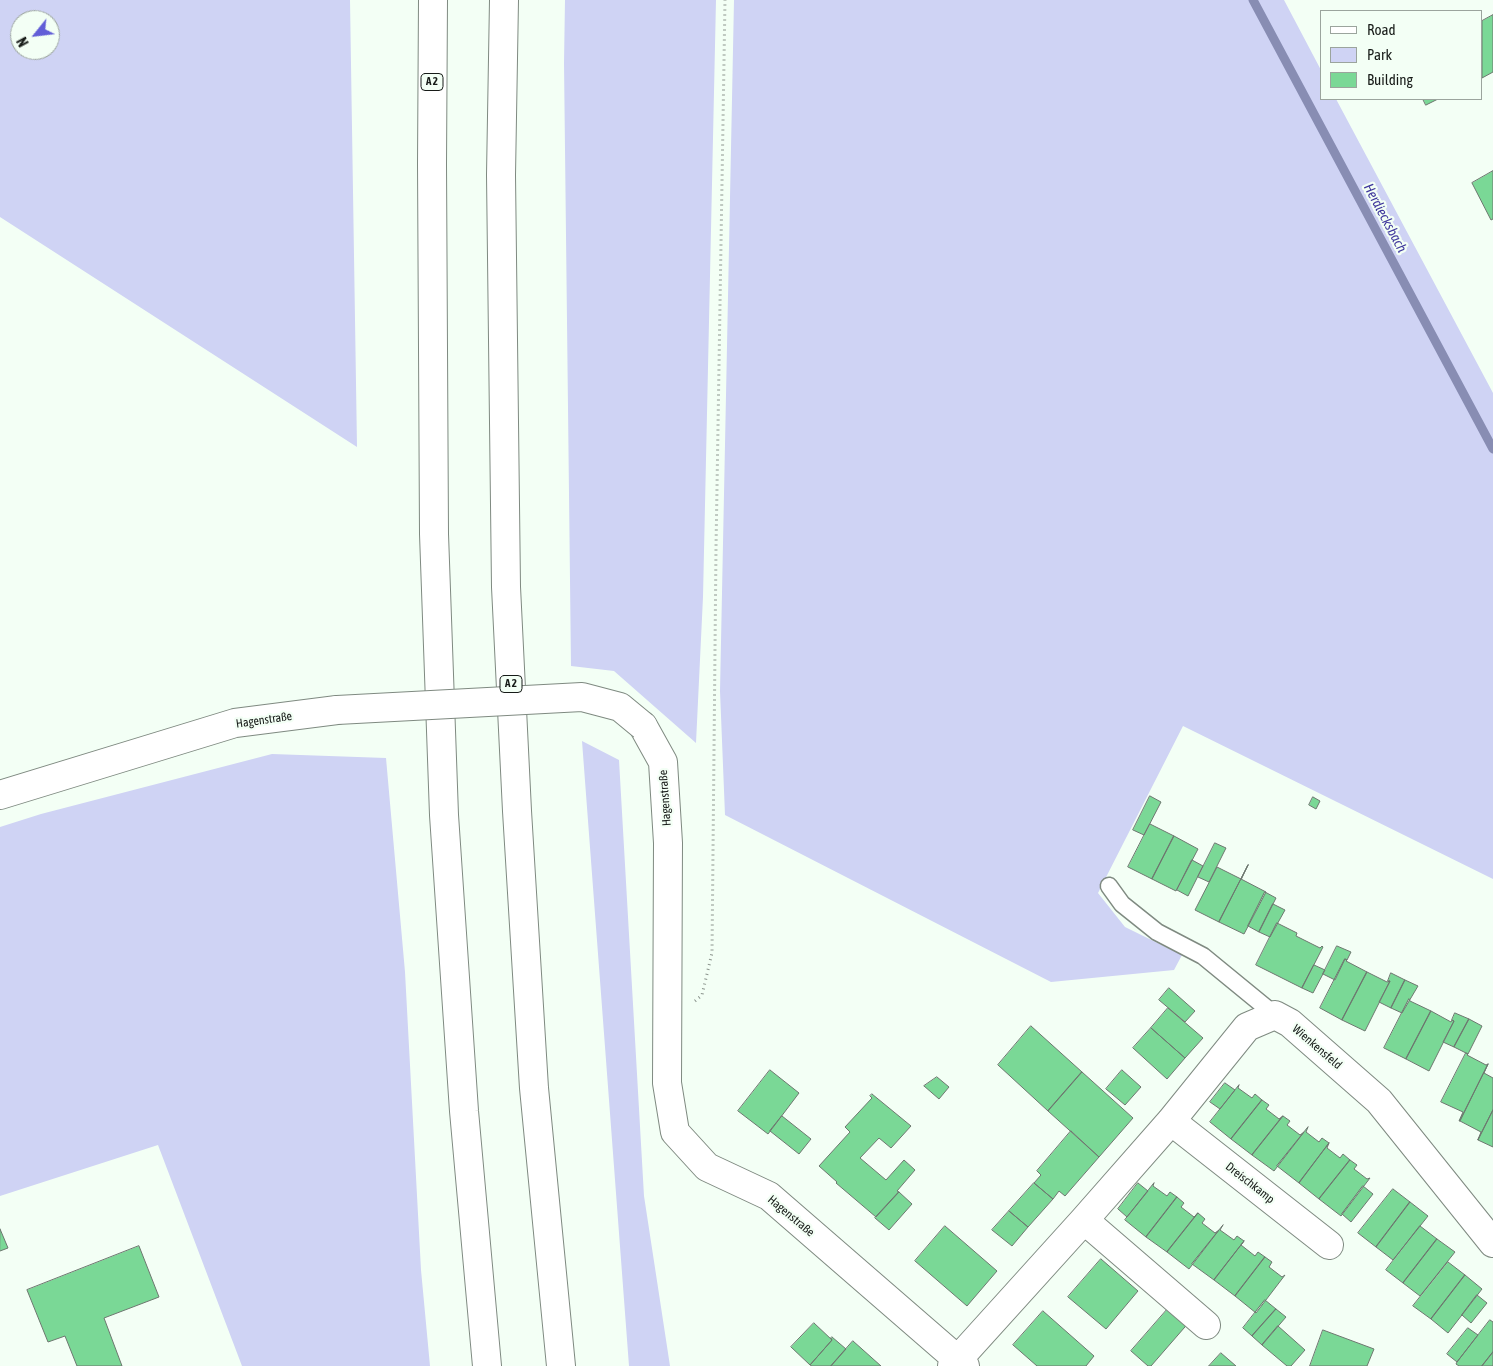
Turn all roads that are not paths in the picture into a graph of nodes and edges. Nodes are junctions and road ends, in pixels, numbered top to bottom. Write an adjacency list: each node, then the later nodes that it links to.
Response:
1 (433, 0): 12 (main road, A 2)
2 (504, 0): 13 (main road, A 2)
3 (0, 795): 11 (main road, Hagenstraße, bridge)
4 (1109, 886): 5 (lane, Wienkensfeld)
5 (1275, 1015): 6 (main road); 8 (main road, Wienkensfeld)
6 (1171, 1121): 7 (main road); 9 (main road, Dreischkamp)
7 (1084, 1220): 10 (main road); 11 (main road)
8 (1493, 1243)
9 (1328, 1246)
10 (1206, 1325)
11 (958, 1364)
12 (487, 1366)
13 (561, 1366)

